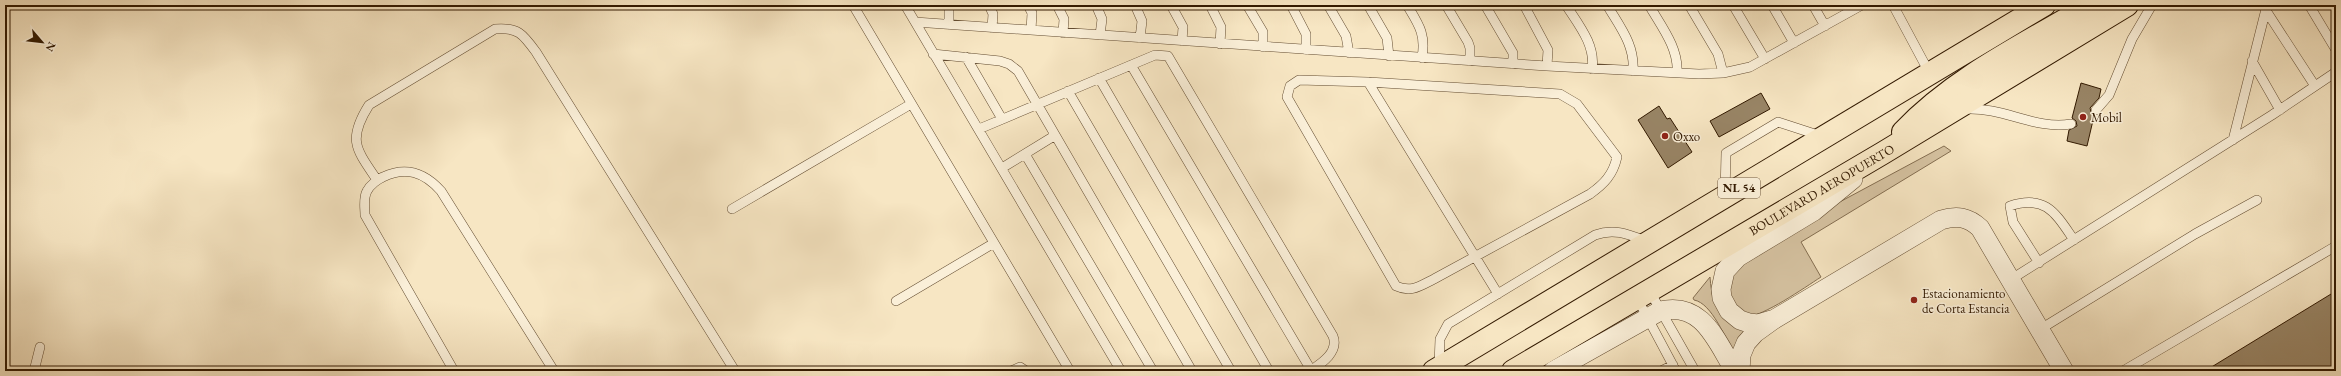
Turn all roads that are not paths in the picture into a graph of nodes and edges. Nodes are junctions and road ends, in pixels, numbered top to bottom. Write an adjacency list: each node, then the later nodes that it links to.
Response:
1 (852, 5): 69 (lane)
2 (905, 5): 34 (lane)
3 (949, 5): 35 (lane)
4 (989, 5): 37 (lane)
5 (1028, 5): 38 (lane)
6 (1057, 5): 39 (lane)
7 (1096, 5): 40 (lane)
8 (1135, 5): 41 (lane)
9 (1171, 5): 42 (lane)
10 (1210, 5): 44 (lane)
11 (1248, 5): 45 (lane)
12 (1291, 5): 46 (lane)
13 (1328, 5): 48 (lane)
14 (1368, 5): 50 (lane)
15 (1407, 5): 52 (lane)
16 (1446, 5): 54 (lane)
17 (1485, 5): 56 (lane)
18 (1524, 5): 58 (lane)
19 (1566, 5): 59 (lane)
20 (1607, 5): 60 (lane)
21 (1648, 5): 62 (lane)
22 (1690, 5): 63 (lane)
23 (1733, 5): 53 (lane)
24 (1772, 5): 43 (lane)
25 (1813, 5): 36 (lane)
26 (1893, 5): 64 (lane)
27 (2044, 5): 64 (highway, NL 54)
28 (2092, 5): 80 (highway)
29 (2127, 5): 71 (highway, BOULEVARD AEROPUERTO)
30 (2152, 5): 72 (lane)
31 (2309, 5): 47 (lane)
32 (1859, 6): 36 (lane)
33 (2266, 7): 55 (lane); 67 (lane)
34 (915, 22): 35 (lane); 49 (lane)
35 (949, 25): 37 (lane)
36 (1825, 26): 43 (lane)
37 (992, 28): 38 (lane)
38 (1031, 30): 39 (lane)
39 (1063, 33): 40 (lane)
40 (1100, 35): 41 (lane)
41 (1140, 38): 42 (lane)
42 (1182, 41): 44 (lane)
43 (1794, 43): 53 (lane)
44 (1220, 44): 45 (lane)
45 (1263, 47): 46 (lane)
46 (1306, 50): 48 (lane)
47 (2336, 50)
48 (1349, 53): 50 (lane)
49 (933, 54): 51 (lane); 76 (lane)
50 (1389, 56): 52 (lane)
51 (966, 57): 70 (lane); 74 (lane)
52 (1422, 58): 54 (lane)
53 (1765, 59): 63 (lane)
54 (1470, 61): 56 (lane)
55 (2252, 61): 73 (lane); 79 (lane)
56 (1513, 64): 58 (lane)
57 (1131, 65): 65 (lane); 115 (lane); 115 (lane)
58 (1546, 66): 59 (lane)
59 (1592, 69): 60 (lane)
60 (1633, 71): 62 (lane)
61 (2336, 72): 67 (lane)
62 (1677, 73): 63 (lane)
63 (1723, 74)
64 (1930, 74): 78 (highway, NL 54)
65 (1099, 78): 68 (lane); 114 (lane)
66 (1368, 82): 91 (lane); 91 (lane); 91 (lane)
67 (2315, 86): 73 (lane)
68 (1068, 91): 70 (lane); 113 (lane)
69 (911, 104): 86 (lane); 89 (lane)
70 (1036, 105): 74 (lane); 77 (lane)
71 (1956, 109): 75 (lane); 80 (highway, BOULEVARD AEROPUERTO)
72 (2096, 110)
73 (2280, 110): 79 (lane)
74 (1002, 119): 76 (lane)
75 (2071, 124)
76 (979, 128): 82 (lane)
77 (1054, 136): 81 (lane); 112 (lane)
78 (1824, 137): 84 (highway, NL 54); 84 (lane)
79 (2233, 140): 87 (lane)
80 (1883, 153): 95 (highway, BOULEVARD AEROPUERTO); 98 (street)
81 (1025, 154): 82 (lane); 111 (lane)
82 (1002, 168): 110 (lane)
83 (377, 180): 104 (lane); 105 (lane); 106 (lane)
84 (1725, 197): 88 (highway, NL 54)
85 (2257, 200): 99 (lane)
86 (732, 209)
87 (2074, 240): 92 (lane); 92 (lane)
88 (1650, 242): 94 (lane); 102 (highway, NL 54)
89 (994, 243): 96 (lane); 109 (lane)
90 (2336, 246): 123 (lane)
91 (1475, 257): 94 (lane)
92 (2039, 263): 93 (lane)
93 (2010, 280): 98 (street); 99 (street)
94 (1498, 294): 102 (lane)
95 (1643, 294): 97 (lane); 97 (lane); 116 (highway, BOULEVARD AEROPUERTO)
96 (896, 301)
97 (1654, 315): 101 (lane); 117 (street); 119 (lane); 120 (street)
98 (1773, 320): 121 (street)
99 (2039, 330): 122 (street)
100 (40, 347): 103 (lane)
101 (1675, 368): 118 (lane)
102 (1437, 370)
103 (34, 371)
104 (454, 371)
105 (554, 371)
106 (735, 371)
107 (1011, 371): 108 (lane)
108 (1026, 371)
109 (1070, 371)
110 (1121, 371)
111 (1153, 371)
112 (1192, 371)
113 (1231, 371)
114 (1269, 371)
115 (1311, 371)
116 (1513, 371)
117 (1553, 371)
118 (1661, 371)
119 (1695, 371)
120 (1735, 371)
121 (1740, 371)
122 (2064, 371)
123 (2124, 371)

